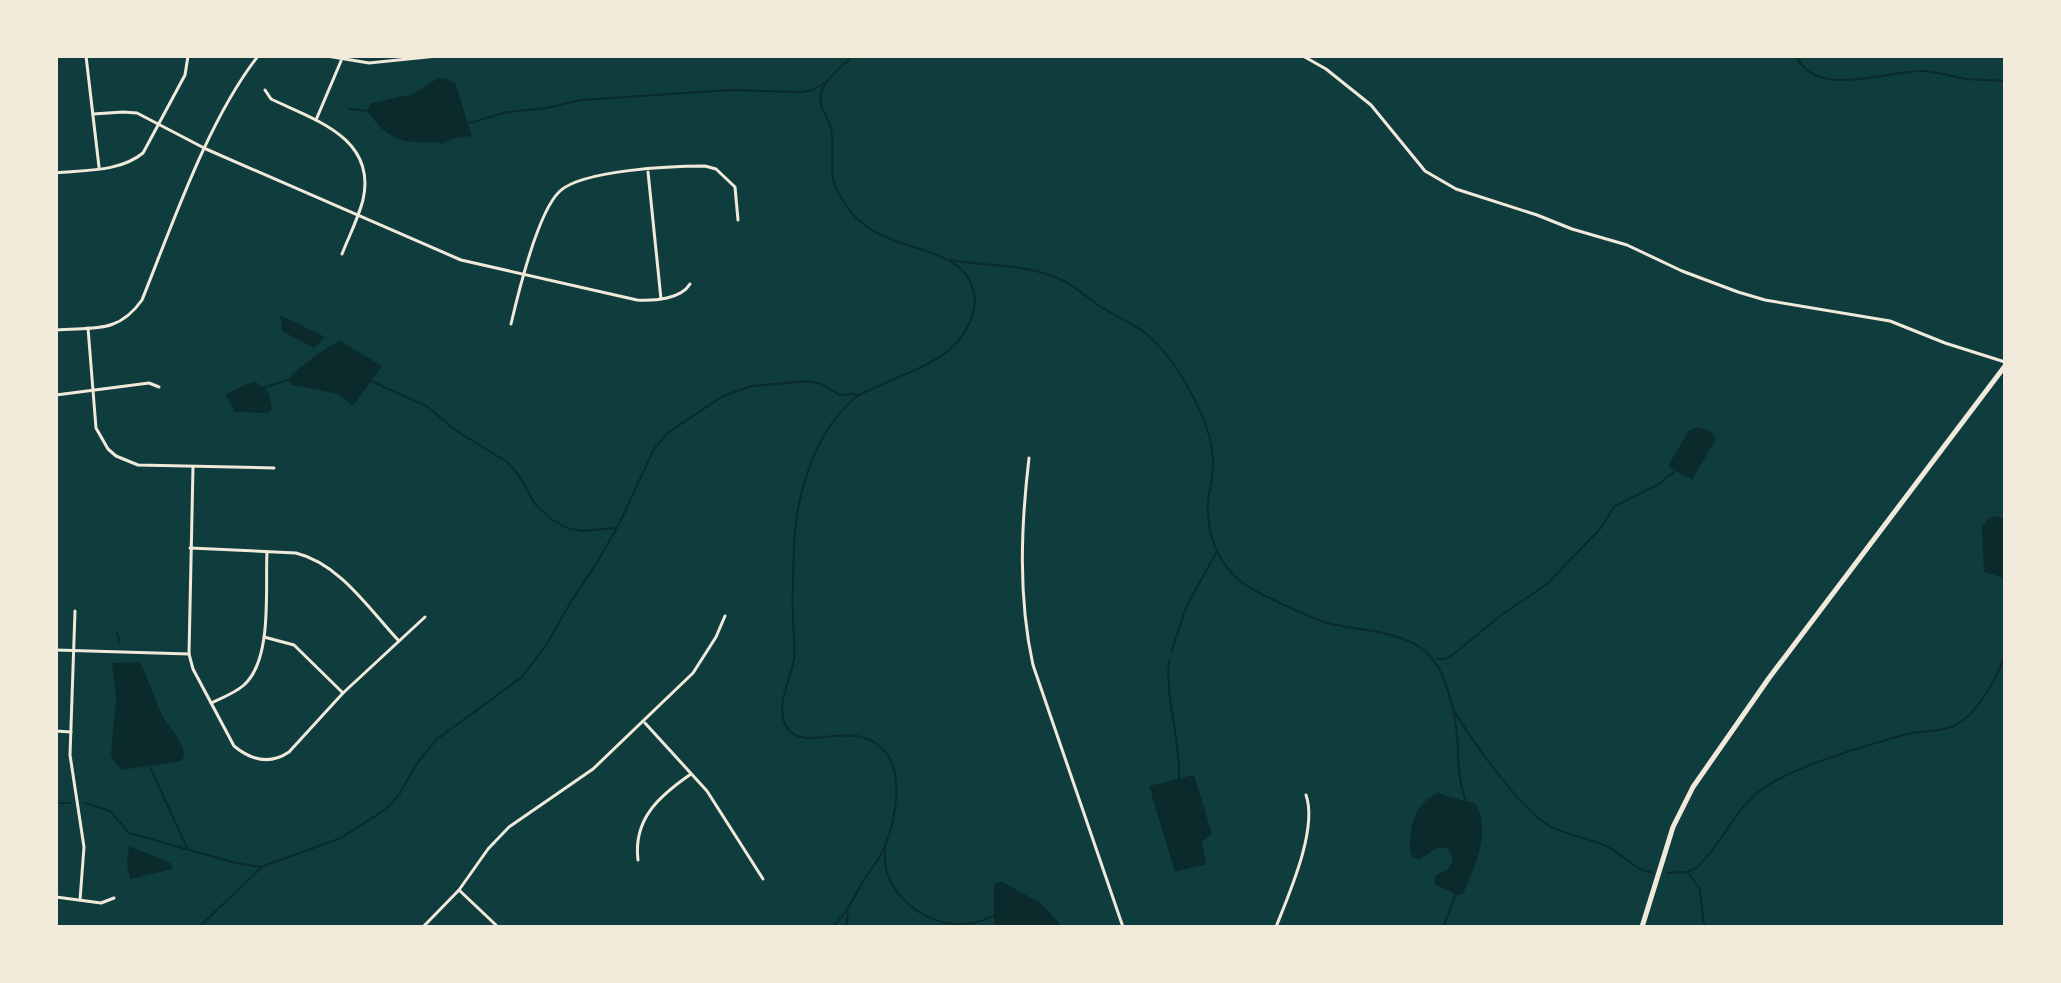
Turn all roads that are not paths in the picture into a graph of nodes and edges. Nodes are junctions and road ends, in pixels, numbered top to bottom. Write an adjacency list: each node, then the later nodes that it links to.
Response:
1 (86, 56): 10 (street)
2 (188, 56): 12 (street)
3 (258, 56): 13 (street)
4 (327, 56): 8 (street)
5 (437, 56): 7 (street)
6 (1303, 56): 26 (street)
7 (392, 59): 8 (street)
8 (342, 60): 11 (street)
9 (265, 90): 11 (street)
10 (93, 114): 12 (street); 14 (street)
11 (316, 120): 17 (street)
12 (159, 124): 13 (street); 14 (street)
13 (206, 149): 17 (street); 24 (street)
14 (99, 169): 16 (street)
15 (648, 171): 18 (street); 20 (street); 22 (street)
16 (56, 173)
17 (358, 216): 19 (street); 20 (street)
18 (738, 220)
19 (342, 254)
20 (522, 274): 22 (street); 23 (street)
21 (690, 284): 22 (street)
22 (661, 299)
23 (511, 324)
24 (88, 328): 25 (street); 28 (street)
25 (56, 330)
26 (2005, 364): 60 (highway)
27 (159, 387): 28 (street)
28 (93, 392): 29 (street); 31 (street)
29 (56, 395)
30 (1029, 458): 58 (street)
31 (193, 467): 32 (street); 33 (street)
32 (274, 468)
33 (190, 548): 34 (street); 42 (street)
34 (267, 551): 38 (street); 39 (street)
35 (75, 611): 41 (street)
36 (725, 616): 45 (street)
37 (425, 617): 39 (street)
38 (264, 637): 43 (street); 44 (street)
39 (399, 641): 43 (street)
40 (56, 650): 41 (street)
41 (74, 650): 42 (street); 47 (street)
42 (189, 654): 44 (street)
43 (343, 693): 44 (street)
44 (211, 703)
45 (644, 722): 48 (street); 52 (street)
46 (56, 731): 47 (street)
47 (71, 732): 55 (street)
48 (691, 774): 50 (street); 51 (street)
49 (1306, 795): 59 (street)
50 (638, 860)
51 (763, 879)
52 (459, 890): 56 (street); 57 (street)
53 (56, 897): 55 (street)
54 (114, 898): 55 (street)
55 (80, 900)
56 (423, 927)
57 (498, 927)
58 (1123, 927)
59 (1276, 927)
60 (1642, 927)

